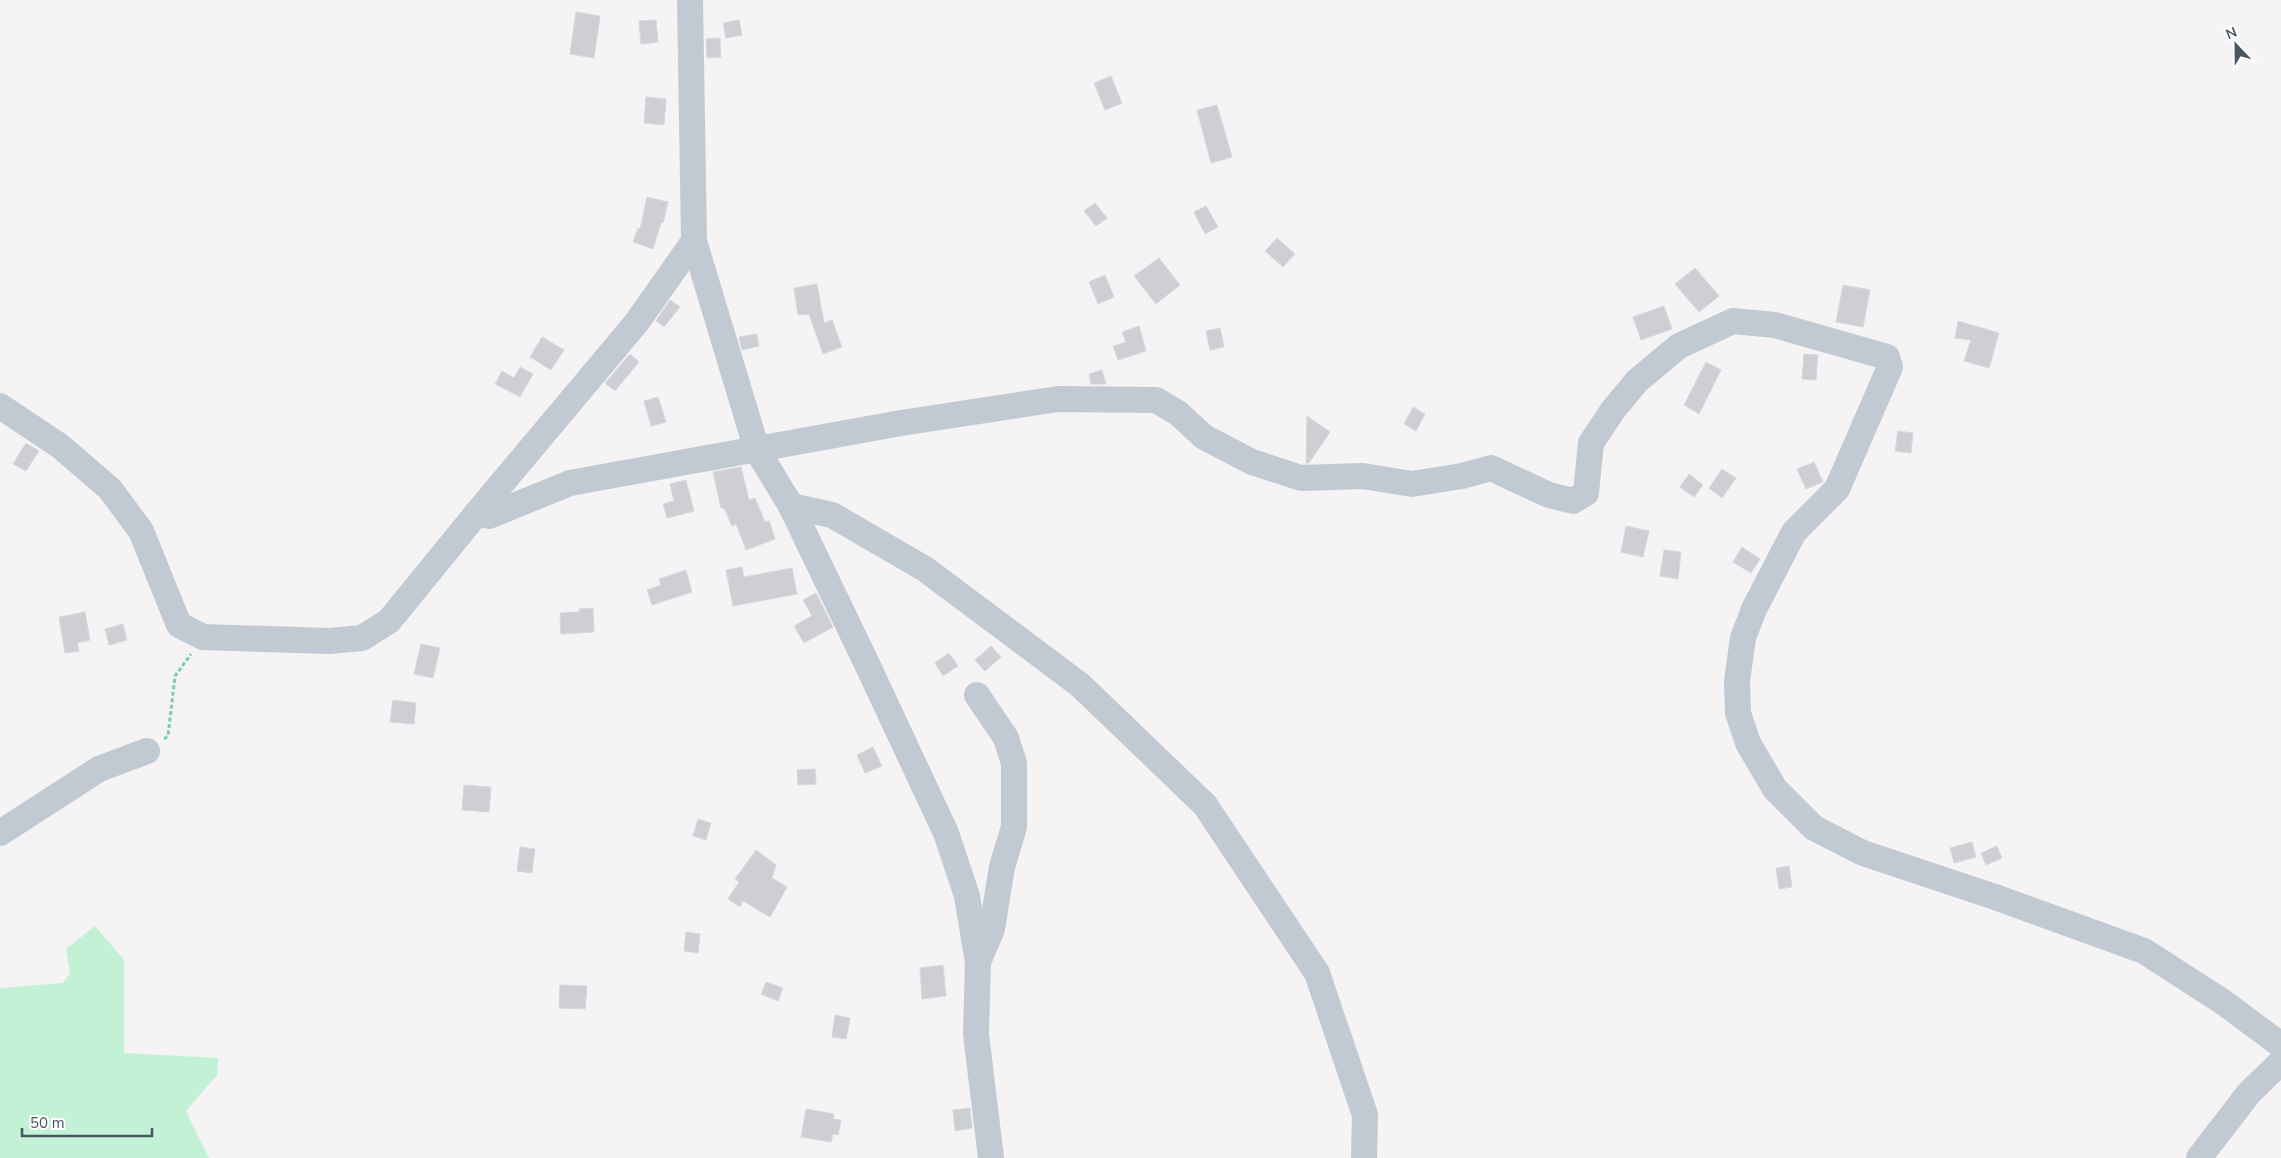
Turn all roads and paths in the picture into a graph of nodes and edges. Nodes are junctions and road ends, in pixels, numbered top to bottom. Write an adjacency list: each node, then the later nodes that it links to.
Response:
1 (690, 0): 2 (street)
2 (694, 241): 4 (street); 6 (street)
3 (0, 406): 7 (street)
4 (757, 450): 5 (street); 6 (street); 12 (street)
5 (791, 506): 11 (street); 15 (street)
6 (477, 513): 7 (street)
7 (204, 637): 9 (path)
8 (977, 696): 11 (street)
9 (147, 751): 10 (street)
10 (0, 832)
11 (978, 963): 14 (street)
12 (2281, 1045)
13 (2281, 1062): 16 (street)
14 (991, 1158)
15 (1364, 1158)
16 (2198, 1158)

